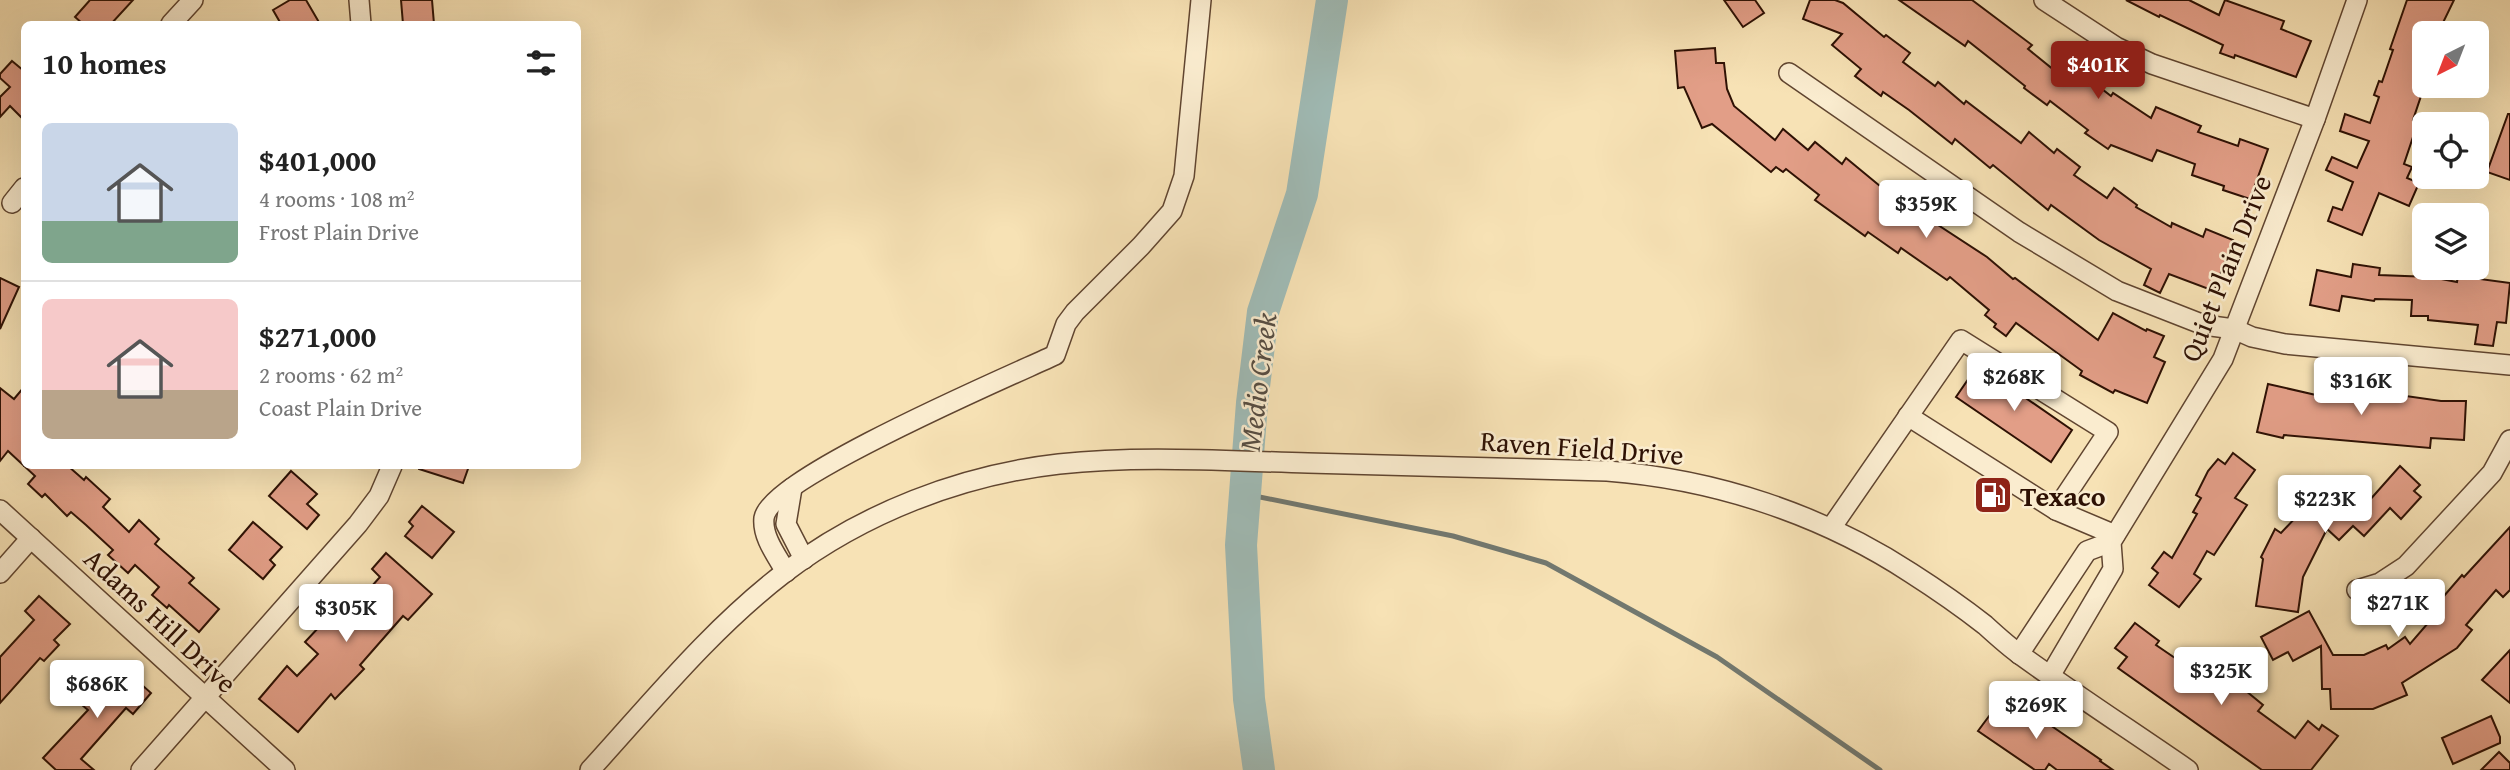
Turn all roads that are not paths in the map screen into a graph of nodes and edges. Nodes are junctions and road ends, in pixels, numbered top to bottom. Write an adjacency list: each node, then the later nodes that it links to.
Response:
1 (193, 0): 6 (street)
2 (359, 0): 7 (street)
3 (1201, 0): 15 (street)
4 (2044, 0): 9 (street)
5 (2357, 0): 9 (street, Quiet Plain Drive)
6 (174, 21)
7 (361, 21)
8 (1789, 73): 10 (street)
9 (2315, 119): 10 (street, Quiet Plain Drive)
10 (2235, 329): 11 (street); 20 (street, Quiet Plain Drive)
11 (2510, 365)
12 (1908, 416): 17 (street); 17 (street); 18 (street)
13 (2510, 440): 24 (street)
14 (391, 469): 27 (street)
15 (792, 488): 21 (street); 22 (street)
16 (0, 510): 19 (street, Adams Hill Drive)
17 (2056, 510): 20 (street)
18 (1831, 528): 21 (street, Raven Field Drive); 25 (street, Raven Field Drive)
19 (31, 538): 23 (street); 27 (street, Adams Hill Drive)
20 (2113, 538): 25 (street, Quiet Plain Drive); 26 (street, Quiet Plain Drive)
21 (804, 559): 22 (street, Raven Field Drive)
22 (786, 572): 28 (street, Raven Field Drive)
23 (0, 573)
24 (2357, 590)
25 (2019, 654): 26 (street, Raven Field Drive)
26 (2050, 676): 32 (street, Raven Field Drive)
27 (206, 699): 29 (street); 30 (street, Adams Hill Drive)
28 (610, 761): 31 (street, Raven Field Drive)
29 (141, 770)
30 (285, 770)
31 (590, 770)
32 (2188, 770)

